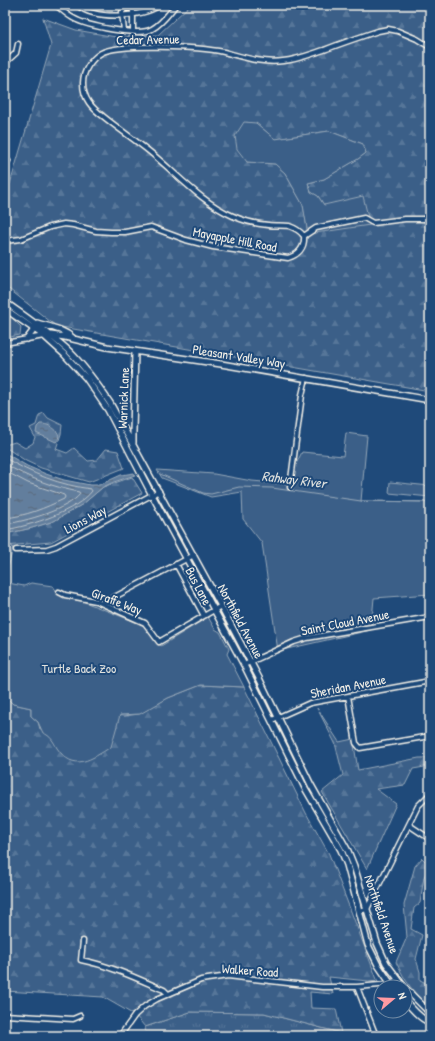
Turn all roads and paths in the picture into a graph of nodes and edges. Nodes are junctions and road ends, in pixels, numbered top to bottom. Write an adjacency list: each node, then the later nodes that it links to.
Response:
1 (56, 5): 7 (street)
2 (77, 5): 6 (street)
3 (160, 5): 5 (street)
4 (176, 5): 8 (street)
5 (133, 15): 6 (street); 6 (street); 8 (street)
6 (123, 16): 7 (street)
7 (124, 30): 8 (street)
8 (133, 32)
9 (18, 44): 11 (street)
10 (430, 47): 15 (street, Cedar Avenue)
11 (5, 63)
12 (5, 73): 13 (street)
13 (5, 90)
14 (430, 218): 15 (street)
15 (306, 235): 16 (street, Mayapple Hill Road)
16 (5, 241)
17 (5, 302): 19 (main road, Northfield Avenue)
18 (5, 309): 19 (main road, Northfield Avenue)
19 (32, 325): 20 (main road, Northfield Avenue); 21 (main road, Northfield Avenue); 22 (main road); 23 (main road)
20 (50, 335): 21 (main road, Pleasant Valley Way); 23 (main road, Pleasant Valley Way); 28 (main road, Northfield Avenue)
21 (44, 336): 22 (street); 28 (main road, Northfield Avenue)
22 (27, 339): 24 (street)
23 (74, 339): 25 (main road, Pleasant Valley Way)
24 (5, 343)
25 (135, 351): 26 (main road, Pleasant Valley Way); 29 (main road, Warnick Lane)
26 (306, 378): 27 (main road, Pleasant Valley Way); 30 (street)
27 (430, 400)
28 (125, 436): 29 (main road, Northfield Avenue); 32 (main road, Northfield Avenue)
29 (134, 446): 31 (main road, Northfield Avenue)
30 (290, 487)
31 (159, 491): 32 (street, Lions Way); 34 (main road, Northfield Avenue)
32 (152, 495): 33 (street, Lions Way); 35 (main road, Northfield Avenue)
33 (16, 550)
34 (194, 555): 35 (street); 39 (main road, Northfield Avenue)
35 (186, 559): 36 (street); 40 (main road, Northfield Avenue)
36 (176, 564): 38 (street); 41 (street, Bus Lane)
37 (59, 592): 38 (street, Giraffe Way)
38 (101, 603): 41 (street, Giraffe Way)
39 (221, 606): 40 (street, Giraffe Way); 43 (main road, Northfield Avenue)
40 (215, 610): 41 (street, Giraffe Way); 44 (main road, Northfield Avenue)
41 (204, 616)
42 (430, 617): 43 (street, Saint Cloud Avenue)
43 (250, 662): 44 (street, Saint Cloud Avenue); 47 (main road, Northfield Avenue)
44 (244, 665): 48 (main road, Northfield Avenue)
45 (430, 681): 46 (street, Sheridan Avenue)
46 (348, 696): 47 (street, Sheridan Avenue); 49 (street)
47 (278, 717): 48 (street, Sheridan Avenue); 54 (main road, Northfield Avenue)
48 (272, 720): 56 (main road, Northfield Avenue)
49 (430, 736)
50 (430, 794): 51 (street)
51 (408, 825): 52 (street); 53 (street)
52 (430, 839)
53 (374, 894): 54 (street); 55 (street)
54 (363, 897): 55 (main road, Northfield Avenue)
55 (367, 909): 56 (street); 59 (main road, Northfield Avenue)
56 (359, 911): 58 (main road, Northfield Avenue)
57 (83, 941): 62 (street)
58 (387, 979)
59 (398, 979)
60 (357, 987): 61 (street, Walker Road); 62 (street, Walker Road); 70 (street)
61 (373, 987)
62 (168, 994): 69 (street, Walker Road)
63 (413, 997): 65 (main road, Northfield Avenue)
64 (413, 1009): 68 (main road)
65 (430, 1013)
66 (5, 1015): 67 (street)
67 (80, 1016)
68 (430, 1022)
69 (120, 1036)
70 (376, 1036)

